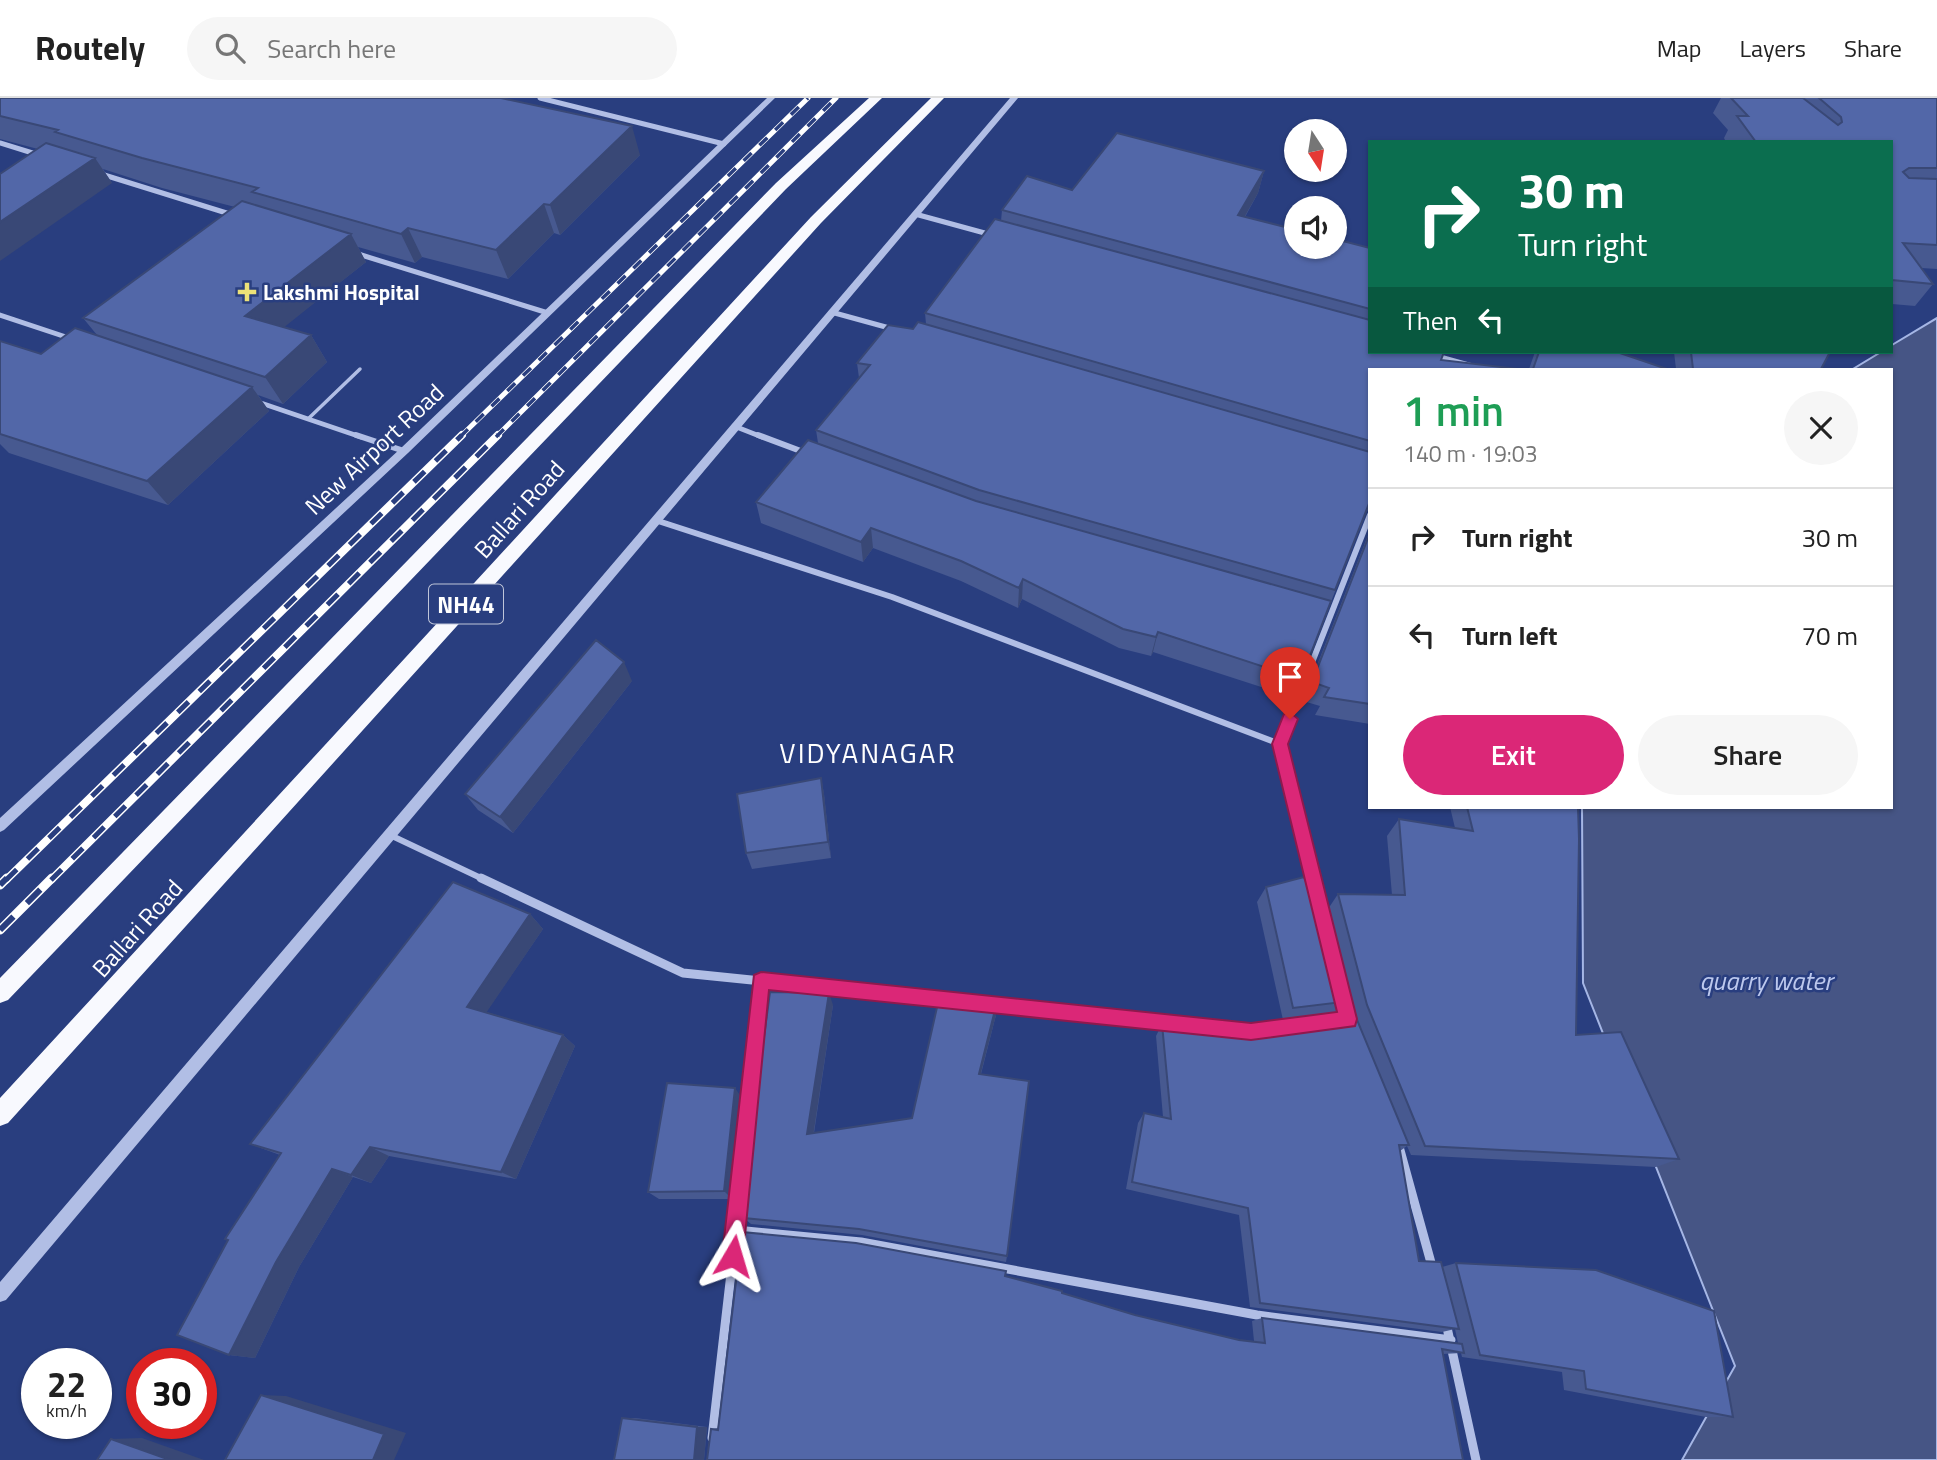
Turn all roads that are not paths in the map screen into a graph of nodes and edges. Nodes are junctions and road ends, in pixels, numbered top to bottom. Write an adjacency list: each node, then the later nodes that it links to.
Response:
1 (540, 98): 7 (street)
2 (771, 98): 7 (street, New Airport Road)
3 (876, 98): 38 (highway, Ballari Road / NH44)
4 (938, 98): 43 (highway, Ballari Road / NH44)
5 (1014, 98): 10 (street)
6 (0, 143): 8 (street)
7 (724, 144): 15 (street, New Airport Road)
8 (40, 156)
9 (94, 172): 11 (street)
10 (915, 214): 12 (street); 14 (street)
11 (241, 218)
12 (995, 236)
13 (348, 251): 15 (street)
14 (831, 312): 17 (street); 26 (street)
15 (548, 313): 27 (street, New Airport Road)
16 (0, 315): 18 (street)
17 (896, 330)
18 (77, 341)
19 (1429, 354): 20 (street)
20 (1433, 355): 21 (street); 22 (street)
21 (1430, 362)
22 (1479, 368)
23 (360, 369): 25 (lane)
24 (244, 397): 25 (street)
25 (308, 419): 27 (street)
26 (734, 426): 28 (street); 29 (street)
27 (404, 451): 34 (street, New Airport Road)
28 (811, 455)
29 (655, 520): 33 (street); 35 (street)
30 (1368, 520): 32 (street)
31 (1317, 613): 32 (street)
32 (1331, 617): 33 (street)
33 (1280, 744): 36 (street)
34 (0, 826)
35 (389, 834): 37 (street); 48 (street)
36 (1322, 915)
37 (761, 981): 39 (street); 42 (street)
38 (0, 993)
39 (951, 1000)
40 (979, 1003): 41 (street)
41 (1251, 1031)
42 (750, 1102)
43 (0, 1115)
44 (1394, 1132): 47 (street)
45 (741, 1178): 46 (street)
46 (736, 1230): 50 (street); 51 (street)
47 (1434, 1275)
48 (0, 1294)
49 (1444, 1314): 50 (street)
50 (1451, 1340): 52 (street)
51 (711, 1446)
52 (1476, 1460)

